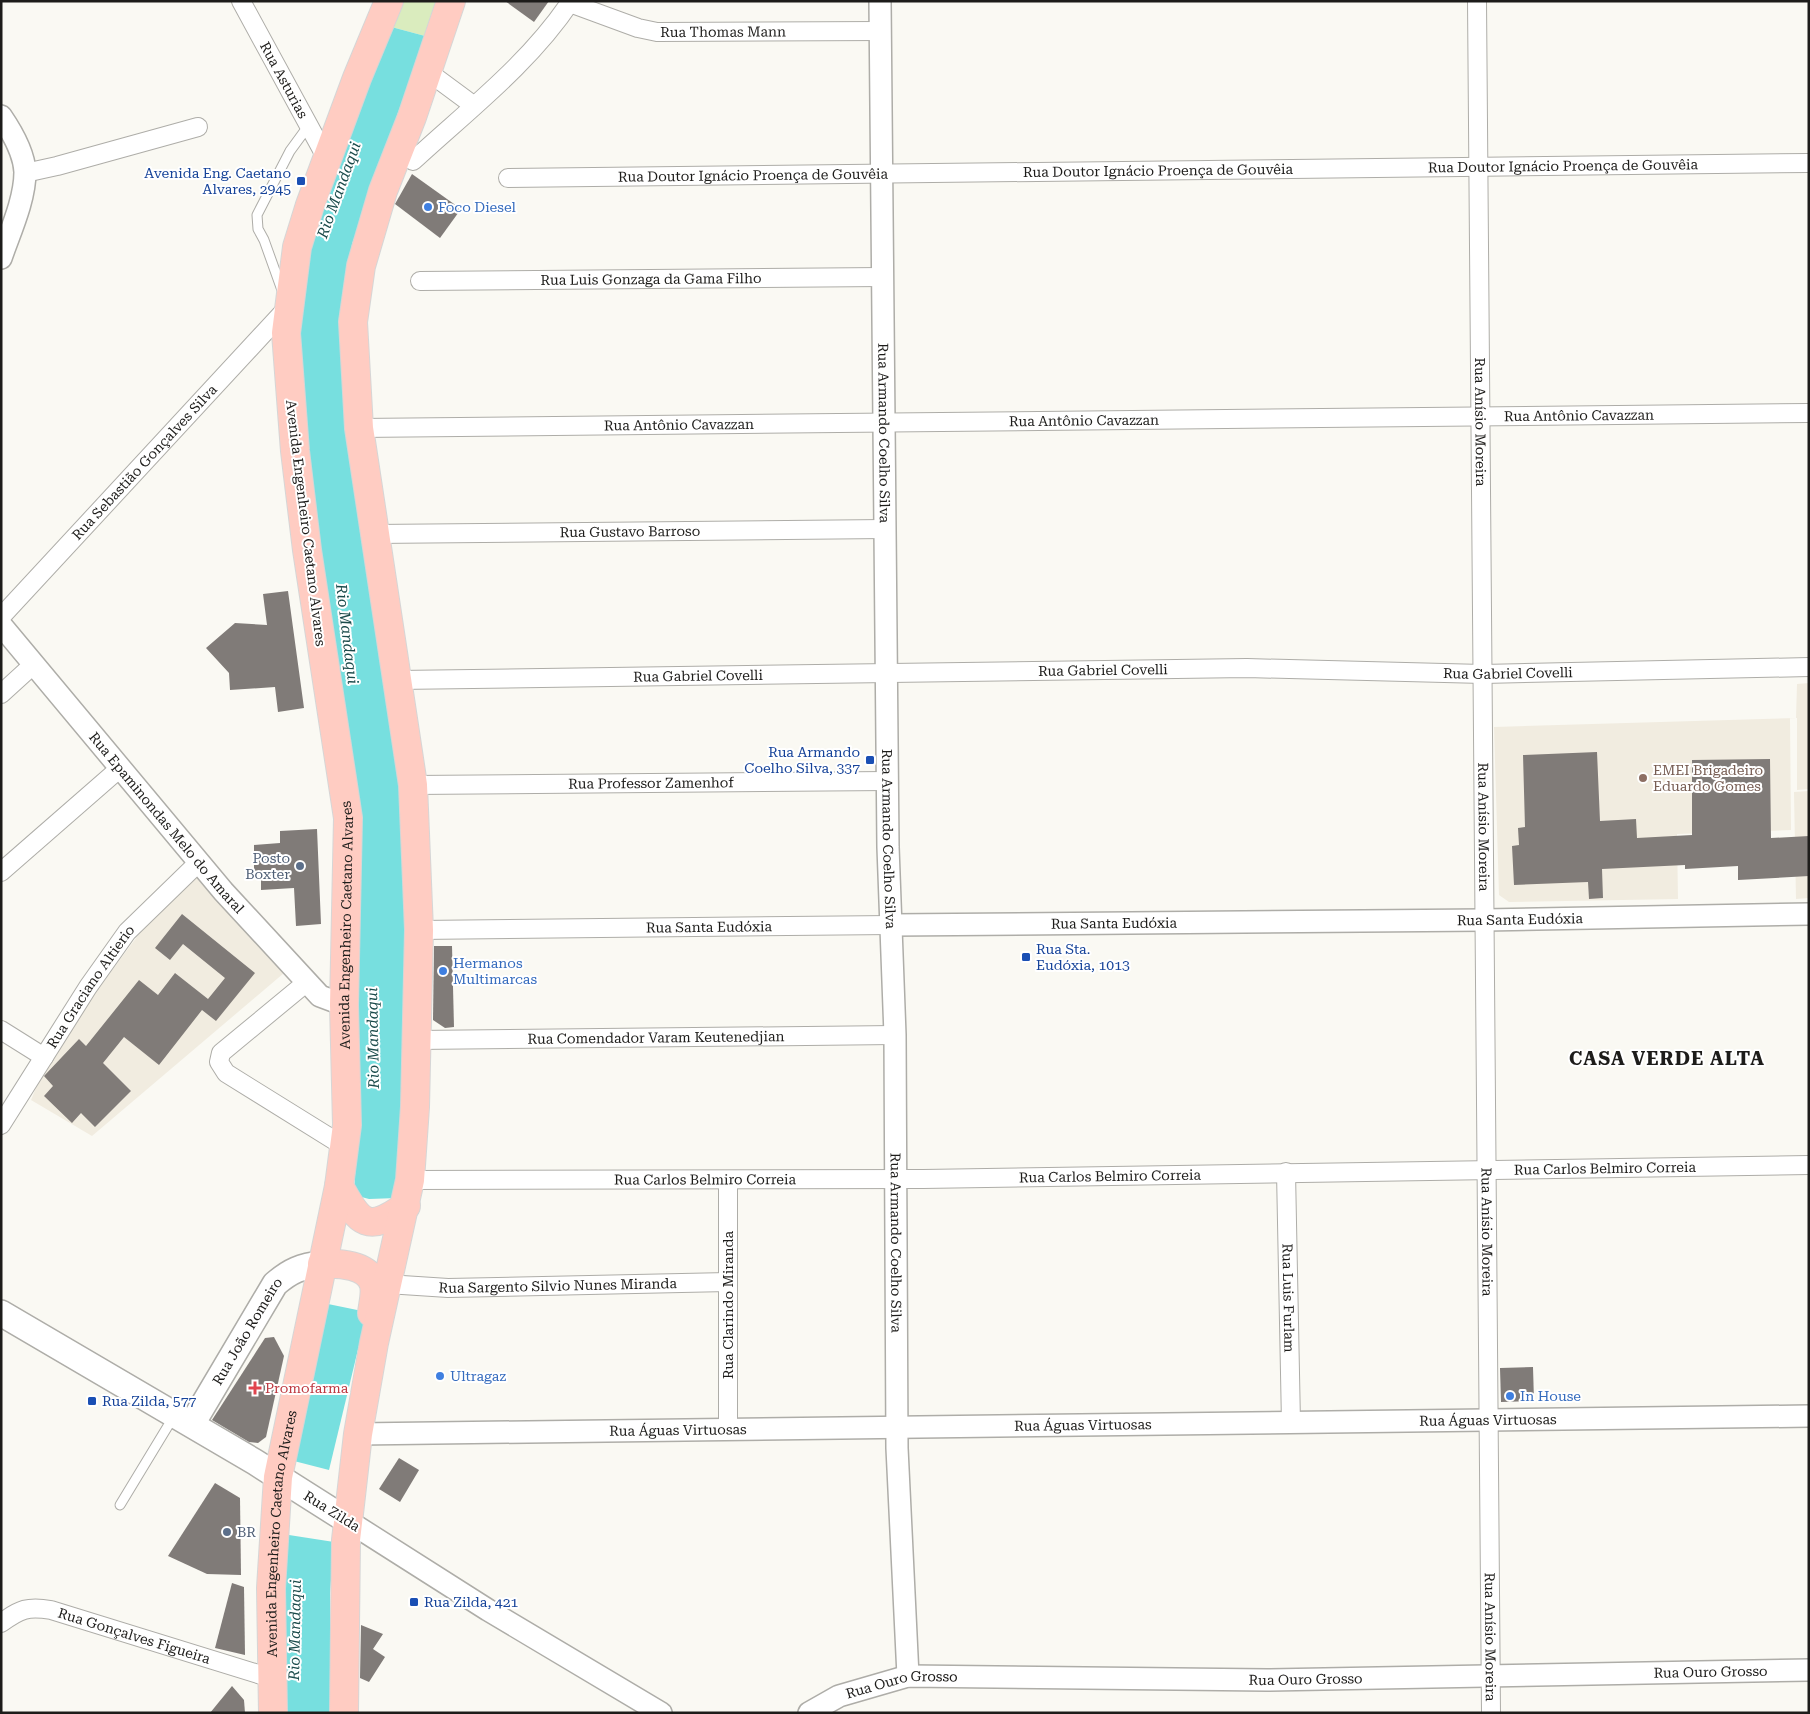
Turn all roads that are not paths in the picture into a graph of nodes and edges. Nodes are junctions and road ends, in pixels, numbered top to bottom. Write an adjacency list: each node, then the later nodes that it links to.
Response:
1 (241, 1): 11 (street, Rua Asturias)
2 (389, 1): 13 (main road, Avenida Engenheiro Caetano Alvares)
3 (451, 1): 8 (main road)
4 (880, 1): 7 (street, Rua Armando Coelho Silva)
5 (1477, 1): 16 (street, Rua Anísio Moreira)
6 (570, 2): 7 (street, Rua Thomas Mann); 9 (street)
7 (881, 31): 18 (street, Rua Armando Coelho Silva)
8 (427, 71): 9 (street); 27 (main road)
9 (473, 105): 14 (street)
10 (1, 116): 17 (street)
11 (309, 125): 13 (street, Rua Asturias); 23 (lane)
12 (198, 127): 17 (street)
13 (327, 159): 23 (main road, Avenida Engenheiro Caetano Alvares)
14 (413, 162)
15 (1809, 163): 16 (street, Rua Doutor Ignácio Proença de Gouvêia)
16 (1478, 167): 18 (street, Rua Doutor Ignácio Proença de Gouvêia); 25 (street, Rua Anísio Moreira)
17 (25, 172): 20 (street)
18 (880, 173): 19 (street, Rua Doutor Ignácio Proença de Gouvêia); 21 (street, Rua Armando Coelho Silva)
19 (508, 178)
20 (1, 258)
21 (882, 277): 22 (street, Rua Luis Gonzaga da Gama Filho); 26 (street, Rua Armando Coelho Silva)
22 (420, 282)
23 (288, 306): 30 (street, Rua Sebastião Gonçalves Silva); 48 (main road, Avenida Engenheiro Caetano Alvares)
24 (1809, 413): 25 (street, Rua Antônio Cavazzan)
25 (1480, 418): 26 (street, Rua Antônio Cavazzan); 35 (street, Rua Anísio Moreira)
26 (885, 423): 27 (street, Rua Antônio Cavazzan); 28 (street, Rua Armando Coelho Silva)
27 (359, 428): 29 (main road)
28 (885, 529): 29 (street, Rua Gustavo Barroso); 34 (street, Rua Armando Coelho Silva)
29 (374, 534): 36 (main road)
30 (1, 617)
31 (1, 625): 32 (street, Rua Epaminondas Melo do Amaral)
32 (34, 664): 37 (street); 38 (street, Rua Epaminondas Melo do Amaral)
33 (1809, 668): 35 (street, Rua Gabriel Covelli)
34 (887, 674): 35 (street, Rua Gabriel Covelli); 36 (street, Rua Gabriel Covelli); 39 (street, Rua Armando Coelho Silva)
35 (1482, 674): 44 (street, Rua Anísio Moreira)
36 (398, 680): 40 (main road)
37 (1, 694)
38 (119, 769): 41 (street, Rua Epaminondas Melo do Amaral); 42 (street)
39 (888, 781): 40 (street, Rua Professor Zamenhof); 45 (street, Rua Armando Coelho Silva)
40 (413, 785): 46 (main road)
41 (198, 863): 47 (street, Rua Epaminondas Melo do Amaral); 52 (street, Rua Graciano Altierio)
42 (1, 872)
43 (1809, 914): 44 (street, Rua Santa Eudóxia)
44 (1485, 920): 45 (street, Rua Santa Eudóxia); 56 (street, Rua Anísio Moreira)
45 (892, 925): 46 (street, Rua Santa Eudóxia); 50 (street, Rua Armando Coelho Silva)
46 (419, 930): 51 (main road)
47 (307, 982): 48 (street, Rua Epaminondas Melo do Amaral); 54 (street)
48 (344, 1005): 54 (main road, Avenida Engenheiro Caetano Alvares)
49 (1, 1030): 52 (street)
50 (895, 1035): 51 (street, Rua Comendador Varam Keutenedjian); 58 (street, Rua Armando Coelho Silva)
51 (417, 1040): 61 (main road)
52 (44, 1057): 53 (street, Rua Graciano Altierio)
53 (1, 1125)
54 (345, 1148): 60 (main road, Avenida Engenheiro Caetano Alvares)
55 (1809, 1165): 56 (street, Rua Carlos Belmiro Correia)
56 (1487, 1169): 57 (street, Rua Carlos Belmiro Correia); 69 (street, Rua Anísio Moreira)
57 (1286, 1172): 58 (street, Rua Carlos Belmiro Correia); 70 (street, Rua Luis Furlam)
58 (896, 1179): 59 (street, Rua Carlos Belmiro Correia); 71 (street, Rua Armando Coelho Silva)
59 (728, 1181): 61 (street, Rua Carlos Belmiro Correia); 63 (street, Rua Clarindo Miranda)
60 (339, 1186): 61 (main road); 62 (main road, Avenida Engenheiro Caetano Alvares)
61 (408, 1193): 64 (main road)
62 (322, 1264): 66 (main road); 68 (main road, Rua João Romeiro); 74 (main road, Avenida Engenheiro Caetano Alvares)
63 (728, 1282): 64 (street, Rua Sargento Silvio Nunes Miranda); 72 (street, Rua Clarindo Miranda)
64 (388, 1284): 66 (main road)
65 (1, 1313): 68 (main road, Rua Zilda)
66 (374, 1343): 73 (main road)
67 (1809, 1416): 69 (street, Rua Águas Virtuosas)
68 (183, 1420): 74 (main road, Rua Zilda); 75 (lane)
69 (1489, 1420): 70 (street, Rua Águas Virtuosas); 80 (street, Rua Anísio Moreira)
70 (1291, 1423): 71 (street, Rua Águas Virtuosas)
71 (898, 1428): 72 (street, Rua Águas Virtuosas); 79 (street, Rua Armando Coelho Silva)
72 (728, 1429): 73 (street, Rua Águas Virtuosas)
73 (358, 1434): 76 (main road)
74 (278, 1477): 76 (main road, Rua Zilda); 81 (main road, Avenida Engenheiro Caetano Alvares)
75 (120, 1505)
76 (348, 1521): 83 (main road); 84 (street, Rua Zilda)
77 (1, 1623): 81 (street, Rua Gonçalves Figueira)
78 (1809, 1670): 80 (street, Rua Ouro Grosso)
79 (908, 1676): 80 (street, Rua Ouro Grosso); 85 (street, Rua Ouro Grosso)
80 (1491, 1677): 86 (street, Rua Anísio Moreira)
81 (271, 1678): 82 (main road, Avenida Engenheiro Caetano Alvares)
82 (273, 1713)
83 (344, 1713)
84 (661, 1713)
85 (809, 1713)
86 (1491, 1713)

